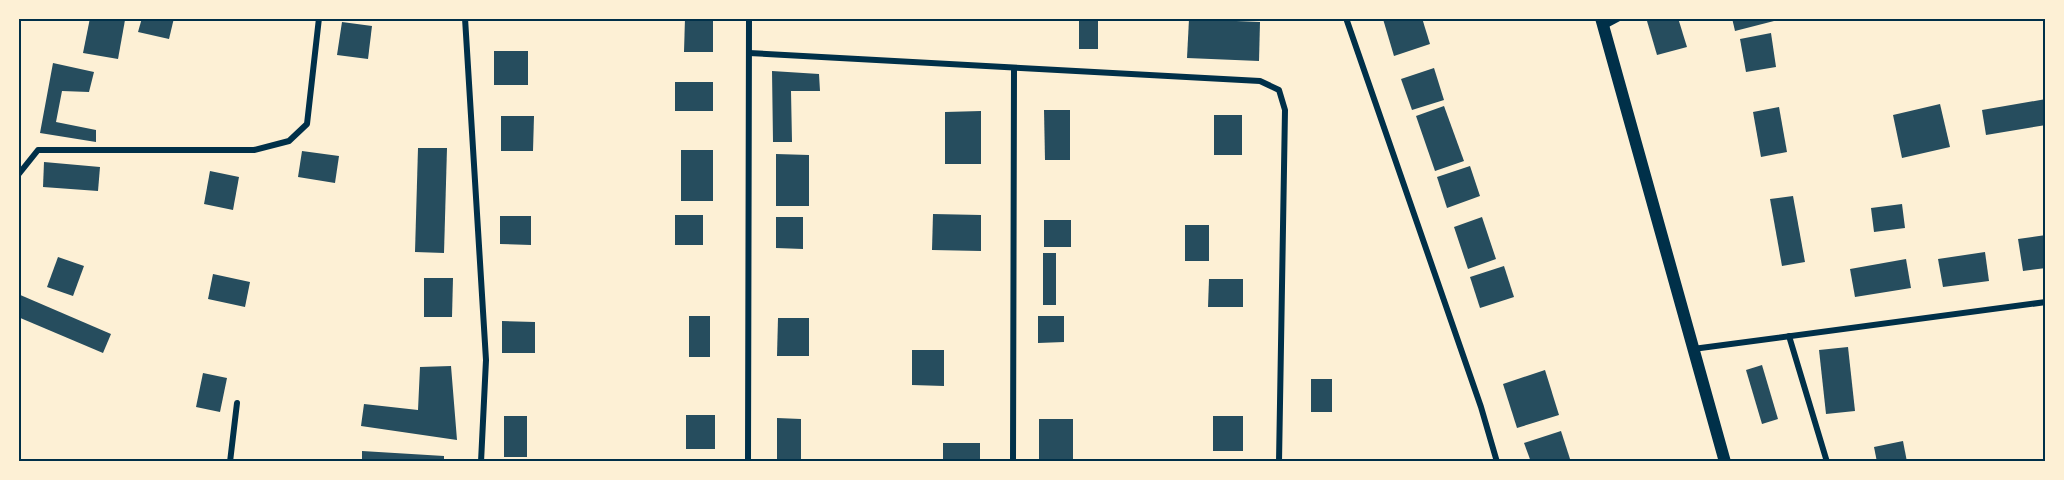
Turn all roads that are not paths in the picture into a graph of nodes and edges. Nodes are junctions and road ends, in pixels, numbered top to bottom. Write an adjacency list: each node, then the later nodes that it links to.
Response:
1 (319, 18): 9 (street)
2 (465, 18): 15 (street)
3 (749, 18): 7 (street)
4 (1346, 18): 19 (street)
5 (1619, 18): 6 (street)
6 (1602, 22): 12 (main road)
7 (749, 53): 8 (street); 16 (street)
8 (1014, 68): 17 (street); 18 (street)
9 (18, 176)
10 (2046, 302): 11 (street)
11 (1788, 336): 12 (street); 21 (street)
12 (1693, 349): 20 (main road)
13 (237, 403): 14 (street)
14 (230, 462)
15 (482, 462)
16 (748, 462)
17 (1013, 462)
18 (1279, 462)
19 (1497, 462)
20 (1725, 462)
21 (1827, 462)

